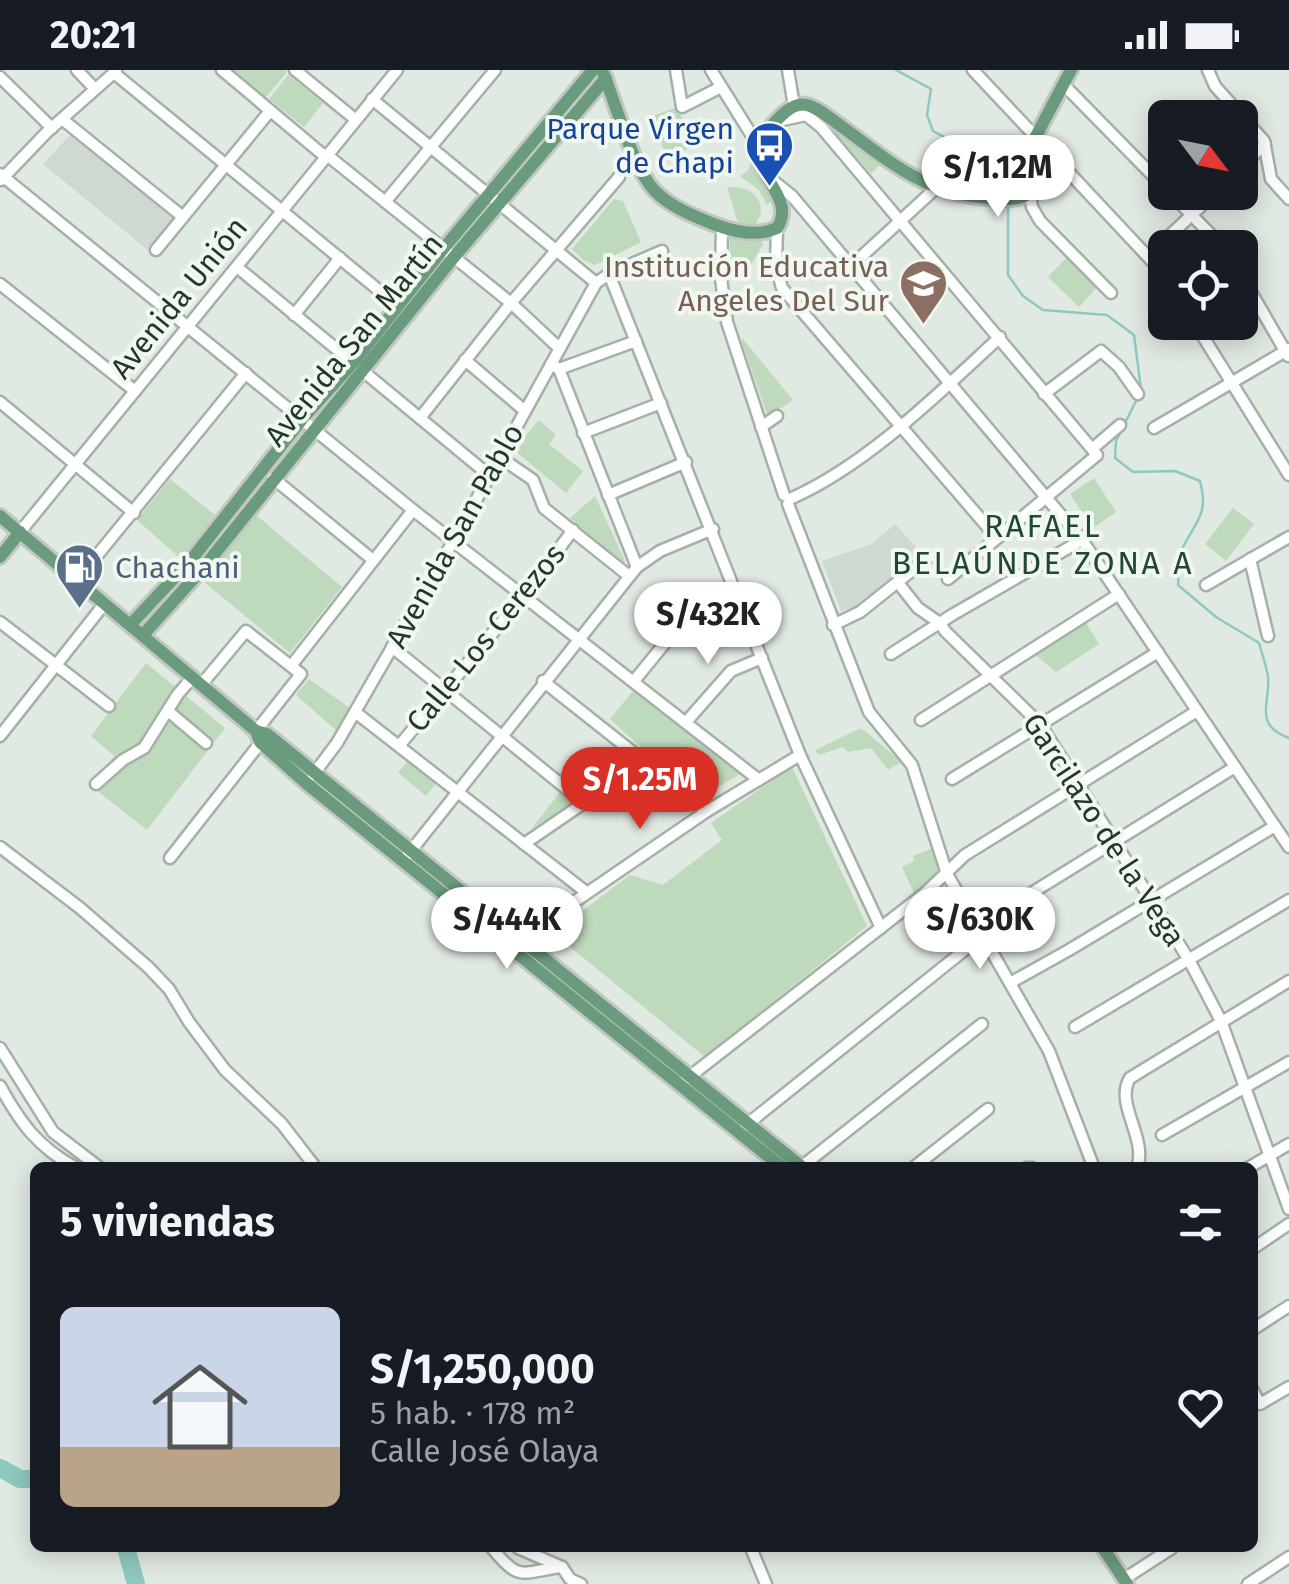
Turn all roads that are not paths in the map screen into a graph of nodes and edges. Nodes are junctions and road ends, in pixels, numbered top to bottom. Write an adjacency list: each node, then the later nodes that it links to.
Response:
1 (78, 70): 20 (street)
2 (101, 70): 20 (street)
3 (222, 70): 23 (street)
4 (397, 70): 21 (street, Avenida Unión)
5 (496, 70): 30 (street)
6 (676, 70): 19 (street)
7 (710, 70): 19 (street)
8 (788, 70): 22 (street)
9 (973, 70): 17 (street)
10 (990, 70): 17 (street)
11 (1070, 70): 18 (main road)
12 (1208, 70): 29 (street)
13 (115, 71): 20 (street); 34 (street)
14 (299, 71): 25 (street)
15 (600, 73): 42 (main road, Avenida San Martín); 50 (main road)
16 (0, 77): 27 (street)
17 (984, 82): 28 (street)
18 (1063, 84): 28 (main road); 35 (street)
19 (719, 88): 31 (street)
20 (96, 89): 24 (street)
21 (372, 99): 25 (street, Avenida Unión); 30 (street)
22 (794, 106): 26 (main road); 39 (main road)
23 (270, 111): 33 (street); 34 (street)
24 (62, 118): 27 (street); 48 (street)
25 (356, 120): 33 (street, Avenida Unión)
26 (777, 122): 31 (main road); 49 (street)
27 (52, 128): 36 (street)
28 (1035, 138): 40 (main road); 58 (street)
29 (1265, 144): 32 (street); 41 (street)
30 (431, 147): 42 (street); 43 (street)
31 (759, 147): 38 (main road)
32 (1258, 151)
33 (327, 154): 43 (street); 46 (street, Avenida Unión)
34 (227, 166): 46 (street); 48 (street)
35 (1148, 171)
36 (1, 177): 70 (street)
37 (619, 177): 56 (street)
38 (772, 180): 51 (main road); 61 (street)
39 (934, 189): 40 (main road); 49 (street)
40 (1026, 196): 65 (street)
41 (1289, 199)
42 (494, 200): 56 (street); 57 (main road, Avenida San Martín)
43 (384, 202): 57 (street)
44 (1187, 210): 47 (street)
45 (1199, 210): 47 (street)
46 (284, 211): 59 (street); 60 (street, Avenida Unión)
47 (1193, 216): 52 (street); 53 (street)
48 (184, 217): 54 (street)
49 (901, 221): 61 (street); 71 (street)
50 (722, 226): 51 (main road); 92 (street)
51 (777, 228): 93 (street)
52 (1178, 230)
53 (1207, 230)
54 (156, 250)
55 (662, 251): 62 (street)
56 (556, 252): 63 (street); 67 (street)
57 (449, 253): 67 (street); 68 (main road, Avenida San Martín); 77 (main road, Avenida San Martín)
58 (1148, 255)
59 (340, 258): 68 (street); 69 (street)
60 (237, 267): 69 (street); 70 (street, Avenida Unión)
61 (850, 268): 80 (street)
62 (609, 274): 63 (street); 73 (street)
63 (596, 283): 74 (street, Avenida San Pablo)
64 (0, 284): 82 (street)
65 (1111, 292)
66 (1258, 303): 75 (street)
67 (511, 304): 74 (street); 76 (street)
68 (398, 306): 77 (main road, Avenida San Martín)
69 (294, 315): 77 (street)
70 (188, 324): 79 (street); 82 (street, Avenida Unión)
71 (1000, 337): 80 (street); 83 (street)
72 (1205, 340): 81 (street)
73 (636, 341): 78 (street); 86 (street)
74 (559, 348): 78 (street, Avenida San Pablo)
75 (1288, 353): 81 (street)
76 (464, 360): 87 (street); 90 (street)
77 (358, 367): 89 (main road, Avenida San Martín); 90 (street); 94 (main road, Avenida San Martín)
78 (555, 367): 87 (street, Avenida San Pablo); 96 (street)
79 (246, 373): 89 (street); 108 (street)
80 (950, 383): 93 (street); 105 (street)
81 (1232, 385): 95 (street); 101 (street)
82 (135, 392): 100 (street, Avenida Unión)
83 (1044, 394): 84 (street); 97 (street)
84 (1138, 394)
85 (0, 402): 100 (street)
86 (661, 403): 96 (street); 99 (street)
87 (525, 410): 98 (street, Avenida San Pablo)
88 (777, 416): 92 (street)
89 (303, 418): 94 (street); 131 (main road, Avenida San Martín)
90 (420, 418): 102 (street)
91 (1120, 425): 97 (street)
92 (761, 426): 106 (street)
93 (898, 426): 106 (street); 114 (street)
94 (315, 428): 103 (main road, Avenida San Martín); 107 (street)
95 (1154, 428)
96 (583, 433): 104 (street)
97 (1092, 449): 105 (street)
98 (500, 458): 102 (street, Avenida San Pablo); 111 (street)
99 (686, 462): 104 (street); 110 (street)
100 (77, 463): 108 (street); 112 (street, Avenida Unión)
101 (1289, 475)
102 (490, 476): 115 (street, Avenida San Pablo)
103 (273, 478): 119 (street); 134 (main road, Avenida San Martín)
104 (608, 495): 121 (street)
105 (1046, 497): 114 (street); 116 (street)
106 (788, 499): 132 (street)
107 (413, 510): 115 (street); 119 (street)
108 (134, 513): 123 (street)
109 (0, 516): 112 (main road)
110 (713, 529): 121 (street); 128 (street)
111 (573, 530): 121 (street); 127 (street, Calle Los Cerezos)
112 (20, 532): 118 (main road, Avenida Unión); 123 (main road)
113 (1289, 537): 120 (street)
114 (997, 538): 122 (street)
115 (454, 540): 127 (street); 137 (street, Avenida San Pablo)
116 (1082, 540): 126 (street); 133 (street)
117 (929, 557): 124 (street)
118 (0, 558)
119 (373, 560): 142 (street)
120 (1250, 560): 125 (street); 135 (street)
121 (633, 572): 136 (street)
122 (948, 579)
123 (77, 580): 129 (main road)
124 (899, 584): 132 (street); 133 (street, Garcilazo de la Vega)
125 (1206, 585)
126 (1120, 594): 138 (street); 143 (street)
127 (524, 595): 136 (street); 147 (street, Calle Los Cerezos)
128 (736, 595): 140 (street); 146 (street)
129 (105, 603): 131 (main road); 141 (street)
130 (0, 622): 141 (street)
131 (130, 624): 134 (main road)
132 (833, 624): 178 (street)
133 (941, 624): 139 (street); 143 (street, Garcilazo de la Vega)
134 (143, 635): 144 (main road)
135 (1268, 636)
136 (580, 639): 145 (street); 146 (street)
137 (392, 647): 147 (street); 151 (street, Avenida San Pablo)
138 (1158, 652): 149 (street); 154 (street)
139 (891, 654)
140 (762, 658): 153 (street); 160 (street)
141 (56, 664): 148 (street); 155 (street)
142 (291, 666): 144 (street); 156 (street)
143 (989, 675): 152 (street); 154 (street, Garcilazo de la Vega)
144 (197, 681): 150 (street); 156 (main road)
145 (543, 681): 157 (street); 161 (street)
146 (634, 681): 153 (street)
147 (447, 690): 157 (street); 159 (street, Calle Los Cerezos)
148 (109, 706)
149 (1197, 711): 162 (street); 167 (street)
150 (168, 712): 158 (street); 166 (street)
151 (355, 712): 159 (street); 163 (street, Avenida San Pablo)
152 (921, 720)
153 (687, 721): 165 (street)
154 (1040, 724): 164 (street); 167 (street, Garcilazo de la Vega)
155 (0, 736)
156 (261, 736): 163 (main road); 177 (street)
157 (500, 736): 168 (street); 169 (street)
158 (206, 743)
159 (399, 746): 168 (street)
160 (800, 754): 165 (street); 183 (street)
161 (645, 762): 169 (street); 170 (street)
162 (1235, 767): 171 (street); 172 (street)
163 (310, 779): 176 (main road)
164 (952, 779)
165 (759, 780): 170 (street)
166 (96, 784)
167 (1078, 784): 172 (street, Garcilazo de la Vega); 178 (street)
168 (457, 792): 173 (street); 176 (street)
169 (584, 802): 173 (street)
170 (707, 811): 179 (street)
171 (1274, 826): 175 (street); 180 (street)
172 (1114, 841): 180 (street, Garcilazo de la Vega); 182 (street)
173 (524, 844): 179 (street)
174 (0, 846): 204 (street)
175 (1289, 847)
176 (406, 857): 185 (main road)
177 (170, 858)
178 (947, 874): 183 (street); 184 (street)
179 (586, 892): 185 (street)
180 (1151, 899): 186 (street, Garcilazo de la Vega); 188 (street)
181 (1289, 900): 186 (street)
182 (1009, 906)
183 (881, 928): 194 (street)
184 (982, 936): 188 (street); 198 (street)
185 (515, 944): 194 (main road)
186 (1189, 960): 189 (street, Garcilazo de la Vega); 191 (street)
187 (1289, 981): 189 (street)
188 (1010, 983): 209 (street)
189 (1220, 1020): 196 (street, Garcilazo de la Vega); 210 (street)
190 (982, 1024): 207 (street)
191 (1074, 1027)
192 (0, 1048): 203 (street)
193 (1289, 1062): 196 (street)
194 (686, 1080): 198 (main road)
195 (0, 1086): 202 (street)
196 (1244, 1088): 199 (street); 201 (street, Garcilazo de la Vega)
197 (988, 1109): 208 (street)
198 (744, 1127): 205 (main road); 206 (main road)
199 (1162, 1134)
200 (1289, 1144): 201 (street)
201 (1269, 1156): 211 (street); 212 (street, Garcilazo de la Vega)
202 (66, 1162)
203 (92, 1162)
204 (311, 1162)
205 (777, 1162)
206 (795, 1162)
207 (808, 1162)
208 (921, 1162)
209 (1092, 1162)
210 (1138, 1162)
211 (1258, 1162)
212 (1289, 1210)
213 (1289, 1224): 214 (street)
214 (1258, 1245)
215 (1289, 1306): 216 (street)
216 (1258, 1326)
217 (1289, 1387): 218 (street)
218 (1258, 1400)
219 (495, 1552): 225 (street)
220 (527, 1552): 225 (street)
221 (753, 1552): 228 (street)
222 (1106, 1552): 226 (main road)
223 (1167, 1552): 226 (street)
224 (1289, 1557): 229 (street)
225 (562, 1567): 227 (street)
226 (1126, 1582)
227 (581, 1584)
228 (766, 1584)
229 (1248, 1584)

